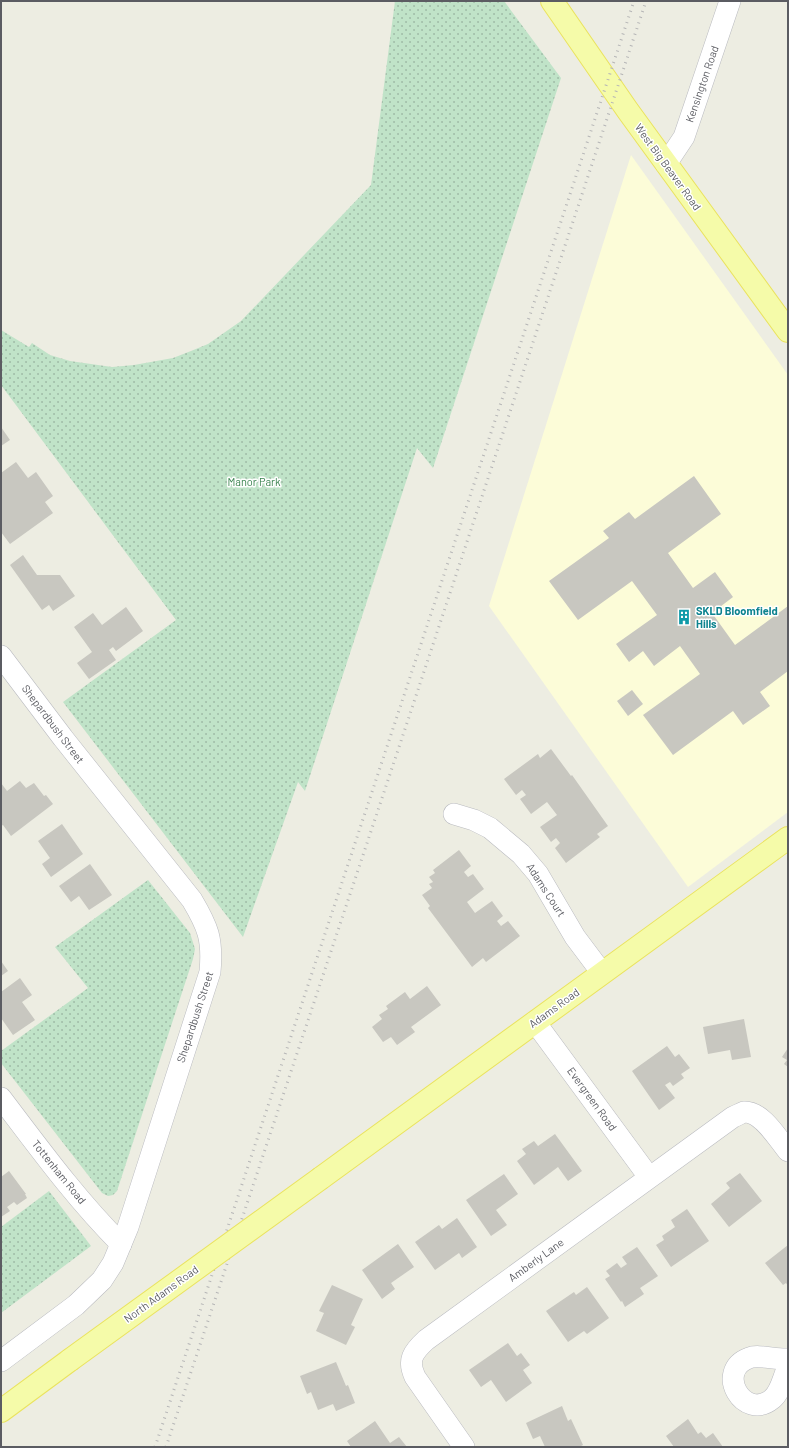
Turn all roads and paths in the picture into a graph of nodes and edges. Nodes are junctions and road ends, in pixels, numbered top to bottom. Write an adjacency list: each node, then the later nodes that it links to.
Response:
1 (552, 1): 3 (main road, West Big Beaver Road)
2 (730, 1): 3 (street, Kensington Road)
3 (666, 164): 4 (main road, West Big Beaver Road)
4 (788, 331)
5 (1, 656): 14 (street, Shepardbush Street)
6 (454, 814): 8 (street, Adams Court)
7 (788, 838): 8 (main road, Adams Road)
8 (602, 973): 9 (main road, Adams Road)
9 (535, 1022): 12 (street, Evergreen Road); 13 (main road, Adams Road)
10 (1, 1098): 14 (street, Tottenham Road)
11 (788, 1151): 12 (street, Amberly Lane)
12 (649, 1177): 19 (street, Amberly Lane)
13 (321, 1178): 18 (main road, North Adams Road, bridge)
14 (121, 1244): 16 (street, Shepardbush Street)
15 (788, 1359): 17 (street)
16 (1, 1361)
17 (788, 1366)
18 (1, 1411)
19 (464, 1447)

